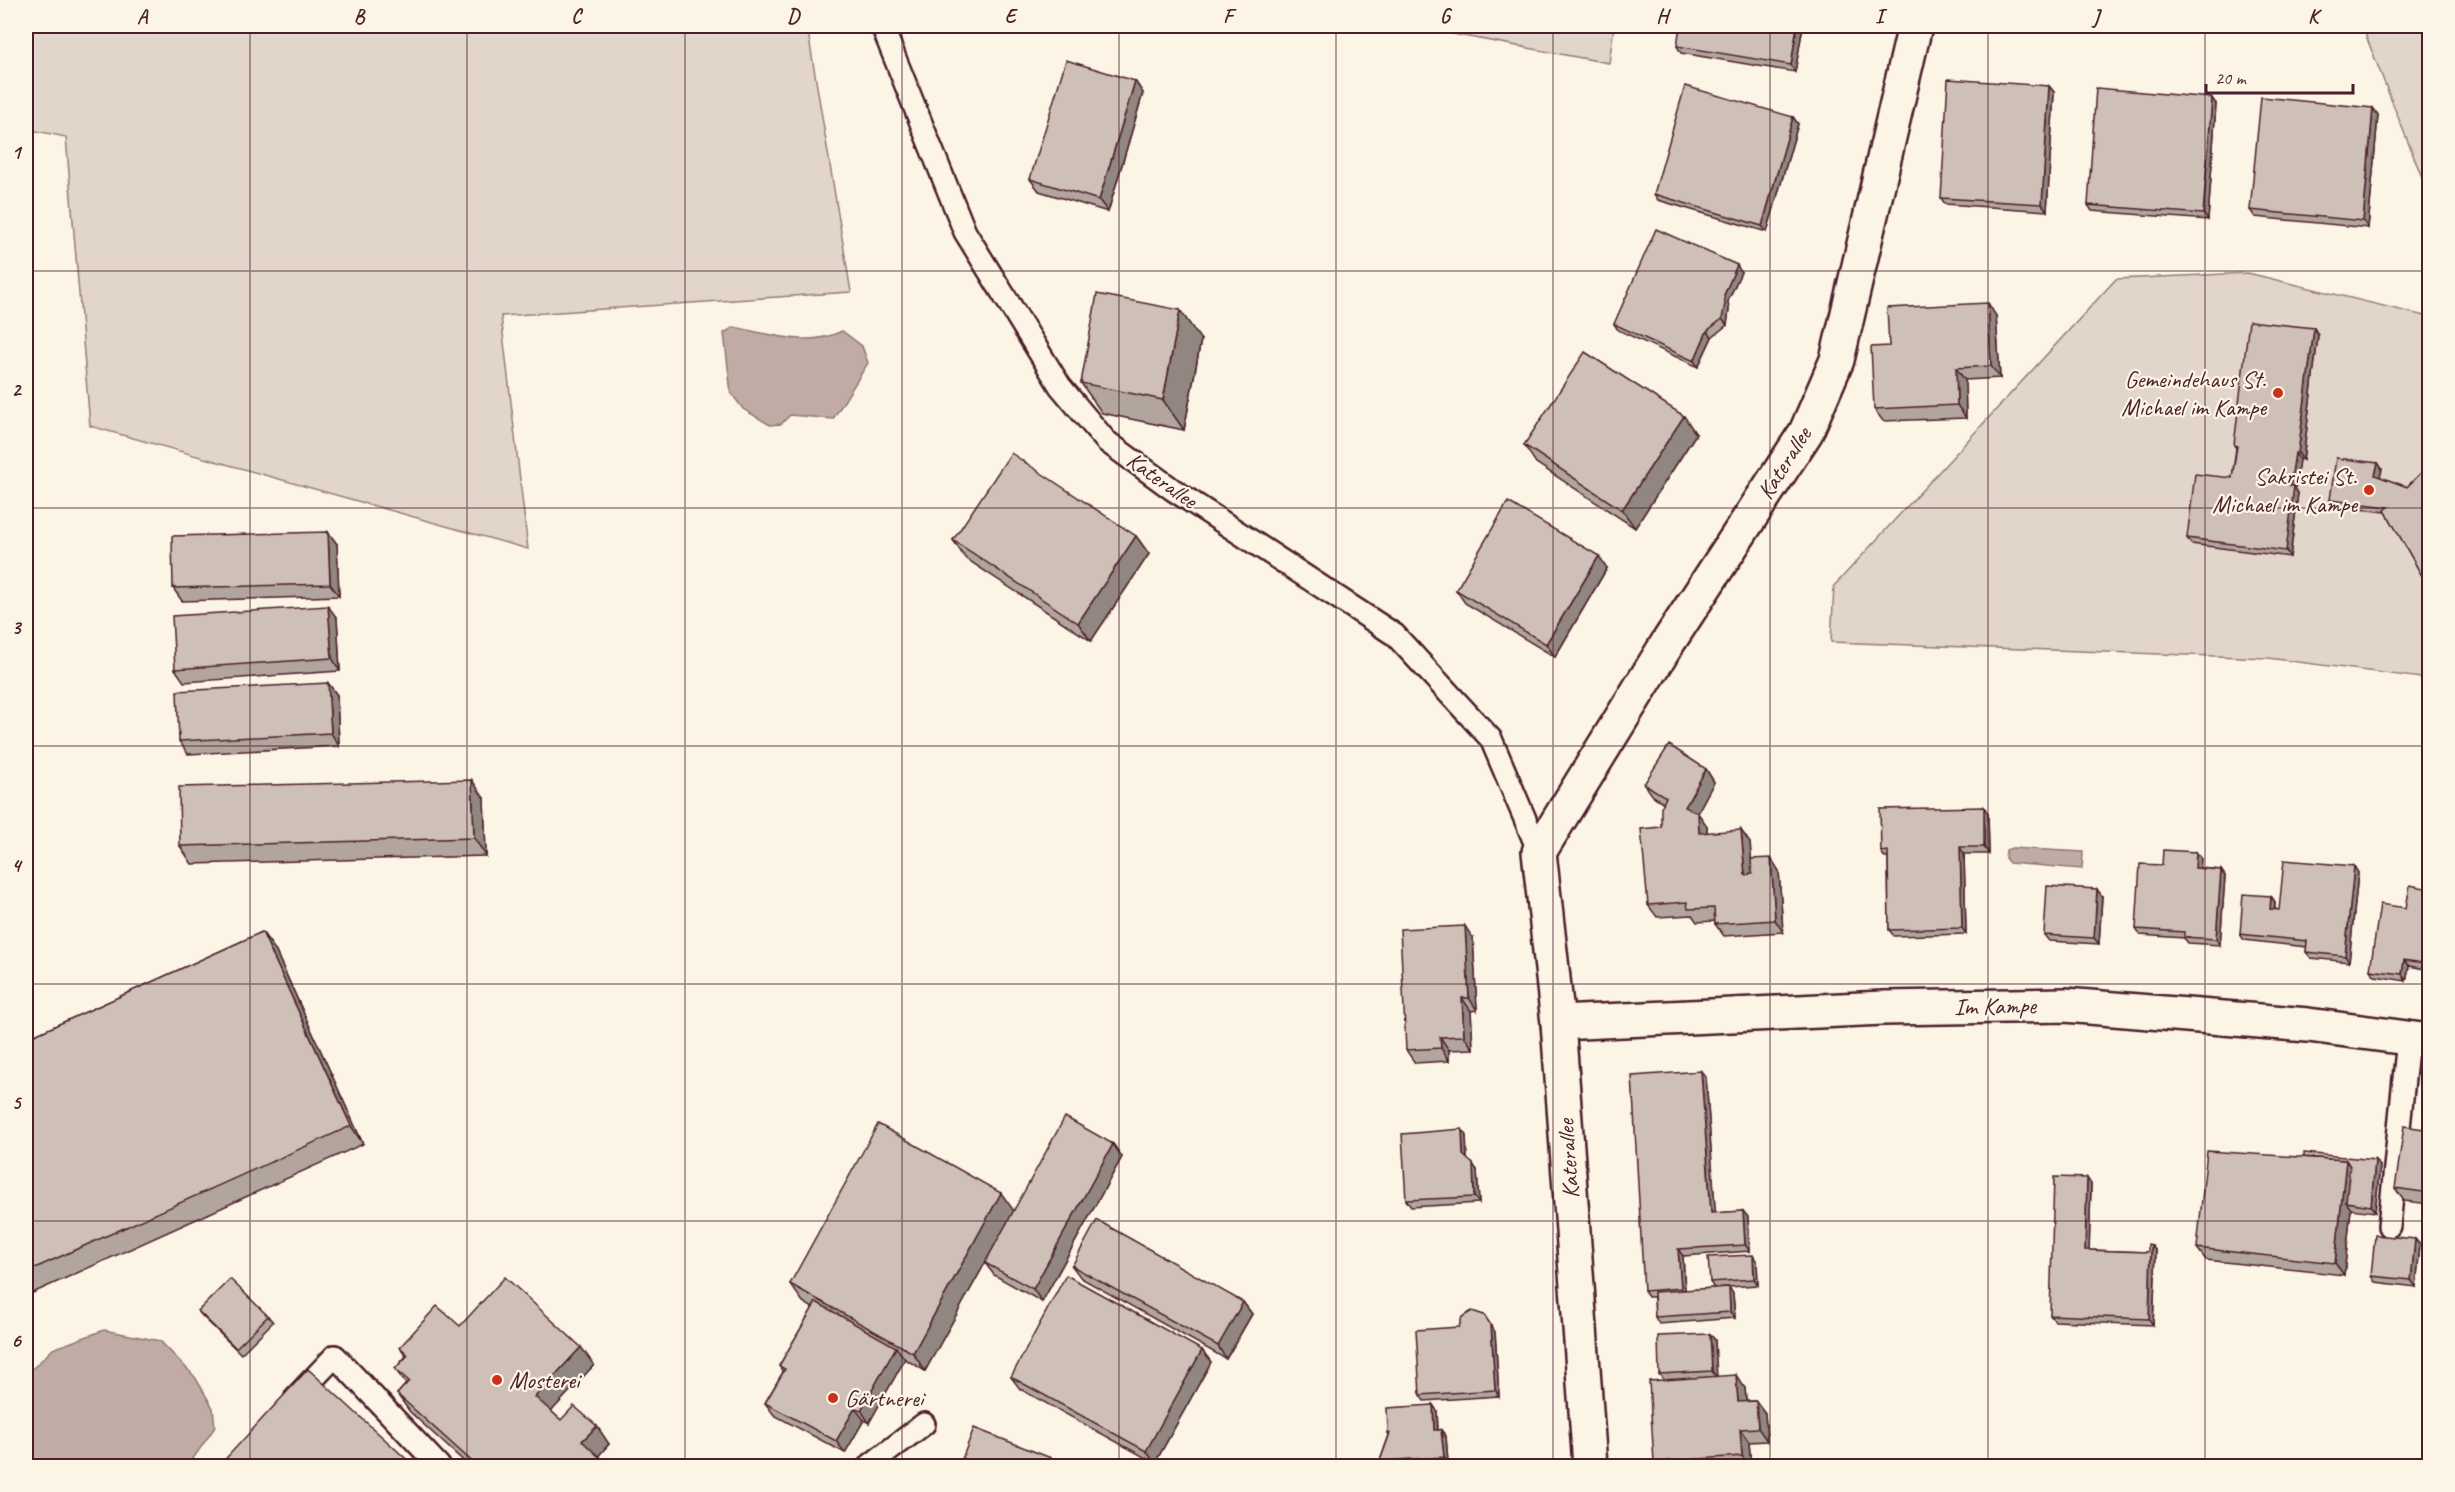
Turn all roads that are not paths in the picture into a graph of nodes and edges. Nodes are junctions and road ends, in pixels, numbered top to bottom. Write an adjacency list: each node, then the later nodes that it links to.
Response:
1 (882, 26): 3 (lane, Katerallee)
2 (1915, 26): 3 (street, Katerallee)
3 (1539, 852): 4 (street, Katerallee)
4 (1558, 1023): 5 (street, Im Kampe); 11 (street, Katerallee)
5 (2419, 1040): 6 (lane)
6 (2389, 1226)
7 (278, 1416): 9 (lane)
8 (924, 1424): 10 (lane)
9 (439, 1467)
10 (869, 1467)
11 (1590, 1467)

